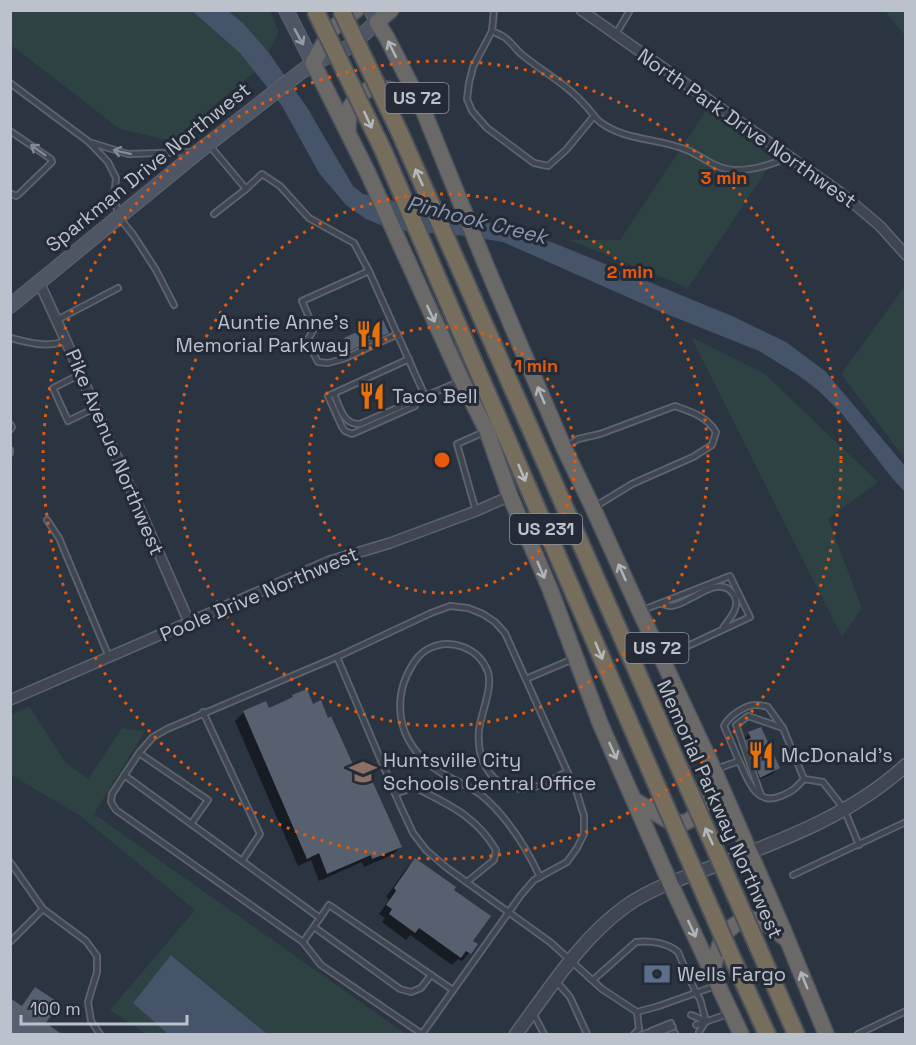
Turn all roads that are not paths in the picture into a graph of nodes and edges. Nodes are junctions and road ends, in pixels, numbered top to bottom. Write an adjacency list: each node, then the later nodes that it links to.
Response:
1 (286, 10): 12 (main road, one-way to 12)
2 (315, 10): 112 (highway, US 231, one-way to 112, bridge)
3 (341, 10): 113 (highway, Memorial Parkway Northwest / US 231, one-way to 3, bridge)
4 (356, 10): 12 (highway, Sparkman Drive Northwest)
5 (391, 10): 9 (highway)
6 (494, 10): 10 (lane)
7 (581, 10): 11 (street, North Park Drive Northwest)
8 (630, 10): 11 (lane)
9 (374, 16): 12 (main road, Sparkman Drive Northwest); 14 (highway, US 72, one-way to 9)
10 (492, 31): 15 (lane); 15 (lane)
11 (615, 34): 20 (street, North Park Drive Northwest)
12 (313, 63): 17 (highway); 19 (main road, Sparkman Drive Northwest)
13 (10, 83): 18 (lane)
14 (422, 107): 17 (highway); 45 (highway, US 72, one-way to 14)
15 (594, 116): 20 (lane)
16 (11, 131): 22 (lane, one-way to 16)
17 (348, 133): 37 (highway, one-way to 37)
18 (89, 142): 19 (lane, one-way to 18); 24 (lane)
19 (203, 148): 21 (lane); 24 (main road, Sparkman Drive Northwest)
20 (790, 157): 25 (street, North Park Drive Northwest)
21 (246, 189): 23 (lane); 26 (lane)
22 (10, 193)
23 (214, 214)
24 (119, 217): 27 (main road, Sparkman Drive Northwest); 29 (lane)
25 (906, 255)
26 (369, 271): 32 (lane); 32 (lane)
27 (39, 282): 30 (main road, Sparkman Drive Northwest); 31 (street, Pike Avenue Northwest)
28 (118, 288): 31 (lane)
29 (174, 304)
30 (11, 305)
31 (57, 320): 34 (street, Pike Avenue Northwest)
32 (398, 334): 35 (lane)
33 (10, 338): 34 (lane)
34 (66, 341): 36 (street, Pike Avenue Northwest)
35 (409, 359): 38 (lane); 39 (lane)
36 (81, 374): 41 (street, Pike Avenue Northwest); 41 (lane)
37 (462, 381): 39 (lane); 44 (highway)
38 (331, 395): 40 (lane); 40 (lane)
39 (425, 396): 40 (lane)
40 (416, 400)
41 (95, 408): 52 (street, Pike Avenue Northwest)
42 (10, 424): 43 (lane)
43 (10, 430)
44 (487, 432): 46 (highway); 48 (lane)
45 (564, 448): 47 (highway, US 72); 47 (lane)
46 (510, 496): 48 (street, Poole Drive Northwest); 56 (highway, one-way to 56)
47 (593, 508): 51 (highway, US 72, one-way to 47)
48 (476, 511): 52 (street, Poole Drive Northwest)
49 (47, 520): 54 (lane)
50 (661, 603): 51 (lane); 53 (lane); 53 (lane)
51 (640, 612): 57 (highway, US 72)
52 (189, 622): 54 (street, Poole Drive Northwest)
53 (722, 630): 57 (lane)
54 (109, 657): 59 (street, Poole Drive Northwest)
55 (337, 657): 58 (lane); 60 (lane); 69 (lane)
56 (576, 658): 58 (lane); 71 (highway, one-way to 71)
57 (661, 658): 65 (highway, US 72)
58 (526, 679): 66 (lane)
59 (10, 700)
60 (203, 712): 62 (lane); 77 (lane)
61 (783, 728): 63 (lane); 68 (lane); 70 (lane)
62 (139, 753): 67 (lane); 74 (lane)
63 (739, 761): 65 (lane); 70 (lane)
64 (906, 765): 72 (street)
65 (712, 767): 71 (highway); 76 (highway, US 72)
66 (567, 771): 80 (lane); 80 (lane)
67 (124, 775): 74 (lane); 89 (lane)
68 (804, 779): 70 (lane); 72 (lane)
69 (395, 794): 81 (lane); 81 (lane)
70 (761, 797)
71 (634, 800): 82 (highway)
72 (844, 809): 75 (lane); 76 (street)
73 (906, 822): 75 (lane)
74 (191, 824): 77 (lane)
75 (859, 845): 79 (lane)
76 (750, 852): 82 (street); 87 (highway, US 72)
77 (242, 861): 85 (lane)
78 (10, 862): 83 (lane)
79 (793, 875)
80 (540, 877): 84 (lane)
81 (467, 882): 84 (lane)
82 (670, 883): 90 (street); 93 (highway, one-way to 93)
83 (44, 909): 88 (lane); 106 (lane)
84 (509, 912): 90 (lane); 95 (lane)
85 (320, 918): 86 (lane); 91 (lane)
86 (314, 927): 89 (lane); 91 (lane)
87 (787, 940): 93 (highway); 114 (highway, US 72, one-way to 87)
88 (10, 942)
89 (303, 942): 104 (lane)
90 (570, 962): 92 (lane); 94 (street)
91 (431, 975): 95 (lane)
92 (592, 980): 96 (lane); 99 (lane)
93 (715, 980): 96 (lane); 100 (highway)
94 (556, 981): 98 (street); 109 (lane)
95 (453, 990): 104 (lane)
96 (696, 993): 99 (lane); 101 (lane)
97 (906, 1011): 115 (lane)
98 (532, 1012): 107 (street); 108 (lane)
99 (638, 1012): 102 (lane)
100 (730, 1013): 101 (lane); 111 (highway)
101 (706, 1021): 101 (lane)
102 (639, 1029): 105 (lane); 110 (lane)
103 (673, 1030): 105 (lane)
104 (422, 1034)
105 (648, 1034)
106 (100, 1035)
107 (516, 1035)
108 (544, 1035)
109 (587, 1035)
110 (634, 1035)
111 (741, 1035)
112 (767, 1035)
113 (796, 1035)
114 (826, 1035)
115 (858, 1035)

